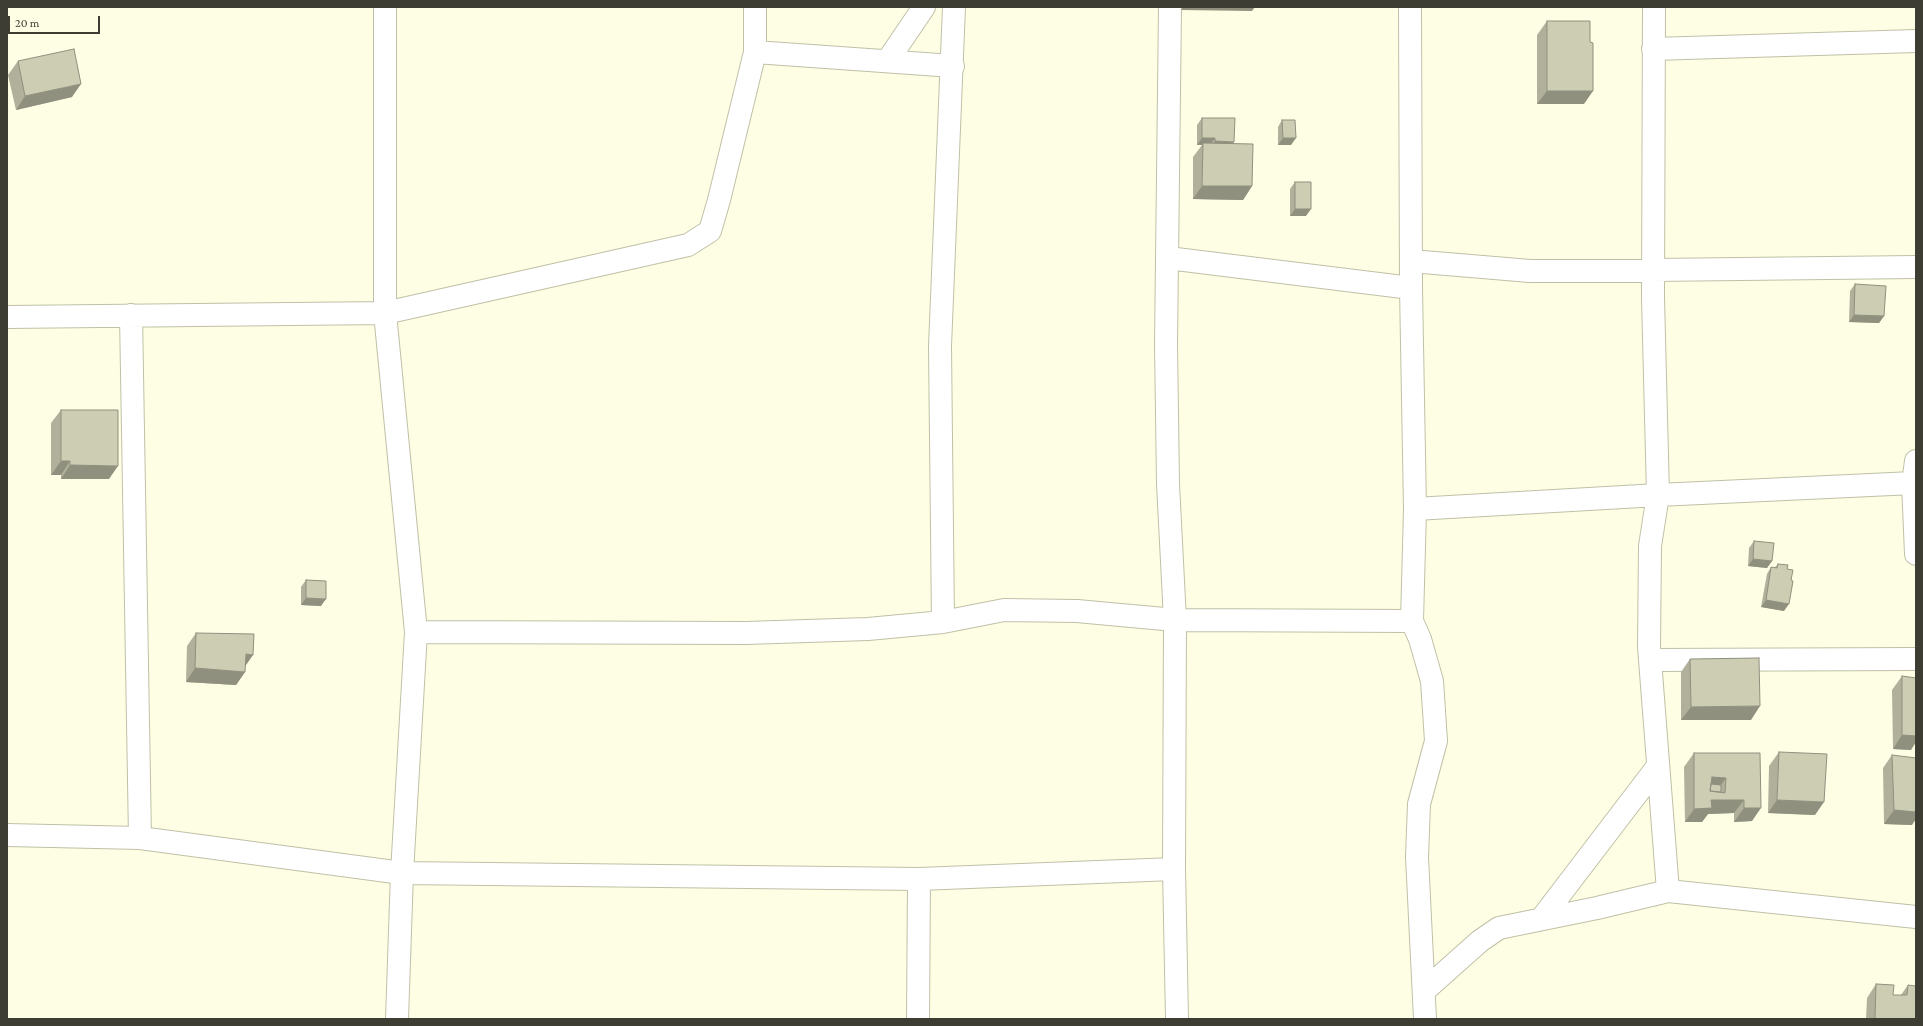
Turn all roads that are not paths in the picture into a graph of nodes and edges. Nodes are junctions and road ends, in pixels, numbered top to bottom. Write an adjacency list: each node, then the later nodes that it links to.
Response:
1 (385, 7): 18 (street)
2 (755, 7): 10 (street)
3 (924, 7): 11 (street)
4 (954, 7): 12 (street)
5 (1170, 7): 13 (street)
6 (1410, 7): 14 (street)
7 (1654, 7): 9 (street)
8 (1916, 41): 9 (street)
9 (1653, 49): 16 (street)
10 (755, 52): 11 (street); 18 (street)
11 (888, 60): 12 (street)
12 (953, 66): 28 (street)
13 (1168, 258): 17 (street); 26 (street)
14 (1411, 261): 16 (street); 17 (street)
15 (1916, 267): 16 (street)
16 (1653, 271): 23 (street)
17 (1411, 288): 24 (street)
18 (385, 313): 19 (street); 29 (street)
19 (131, 315): 20 (street); 34 (street)
20 (7, 317)
21 (1916, 461): 22 (street)
22 (1913, 483): 23 (street); 25 (street)
23 (1658, 495): 24 (street); 31 (street)
24 (1414, 509): 27 (street)
25 (1916, 554)
26 (1175, 620): 27 (street); 28 (street); 35 (street)
27 (1412, 621): 41 (street)
28 (944, 622): 29 (street)
29 (416, 632): 36 (street)
30 (1916, 659): 31 (street)
31 (1651, 660): 32 (street)
32 (1658, 766): 38 (street); 40 (street)
33 (7, 835): 34 (street)
34 (140, 838): 36 (street)
35 (1174, 869): 37 (street); 44 (street)
36 (402, 873): 37 (street); 42 (street)
37 (919, 880): 43 (street)
38 (1668, 891): 39 (street); 40 (street)
39 (1916, 917)
40 (1542, 918): 41 (street)
41 (1425, 990): 45 (street)
42 (397, 1019)
43 (918, 1019)
44 (1177, 1019)
45 (1425, 1019)

